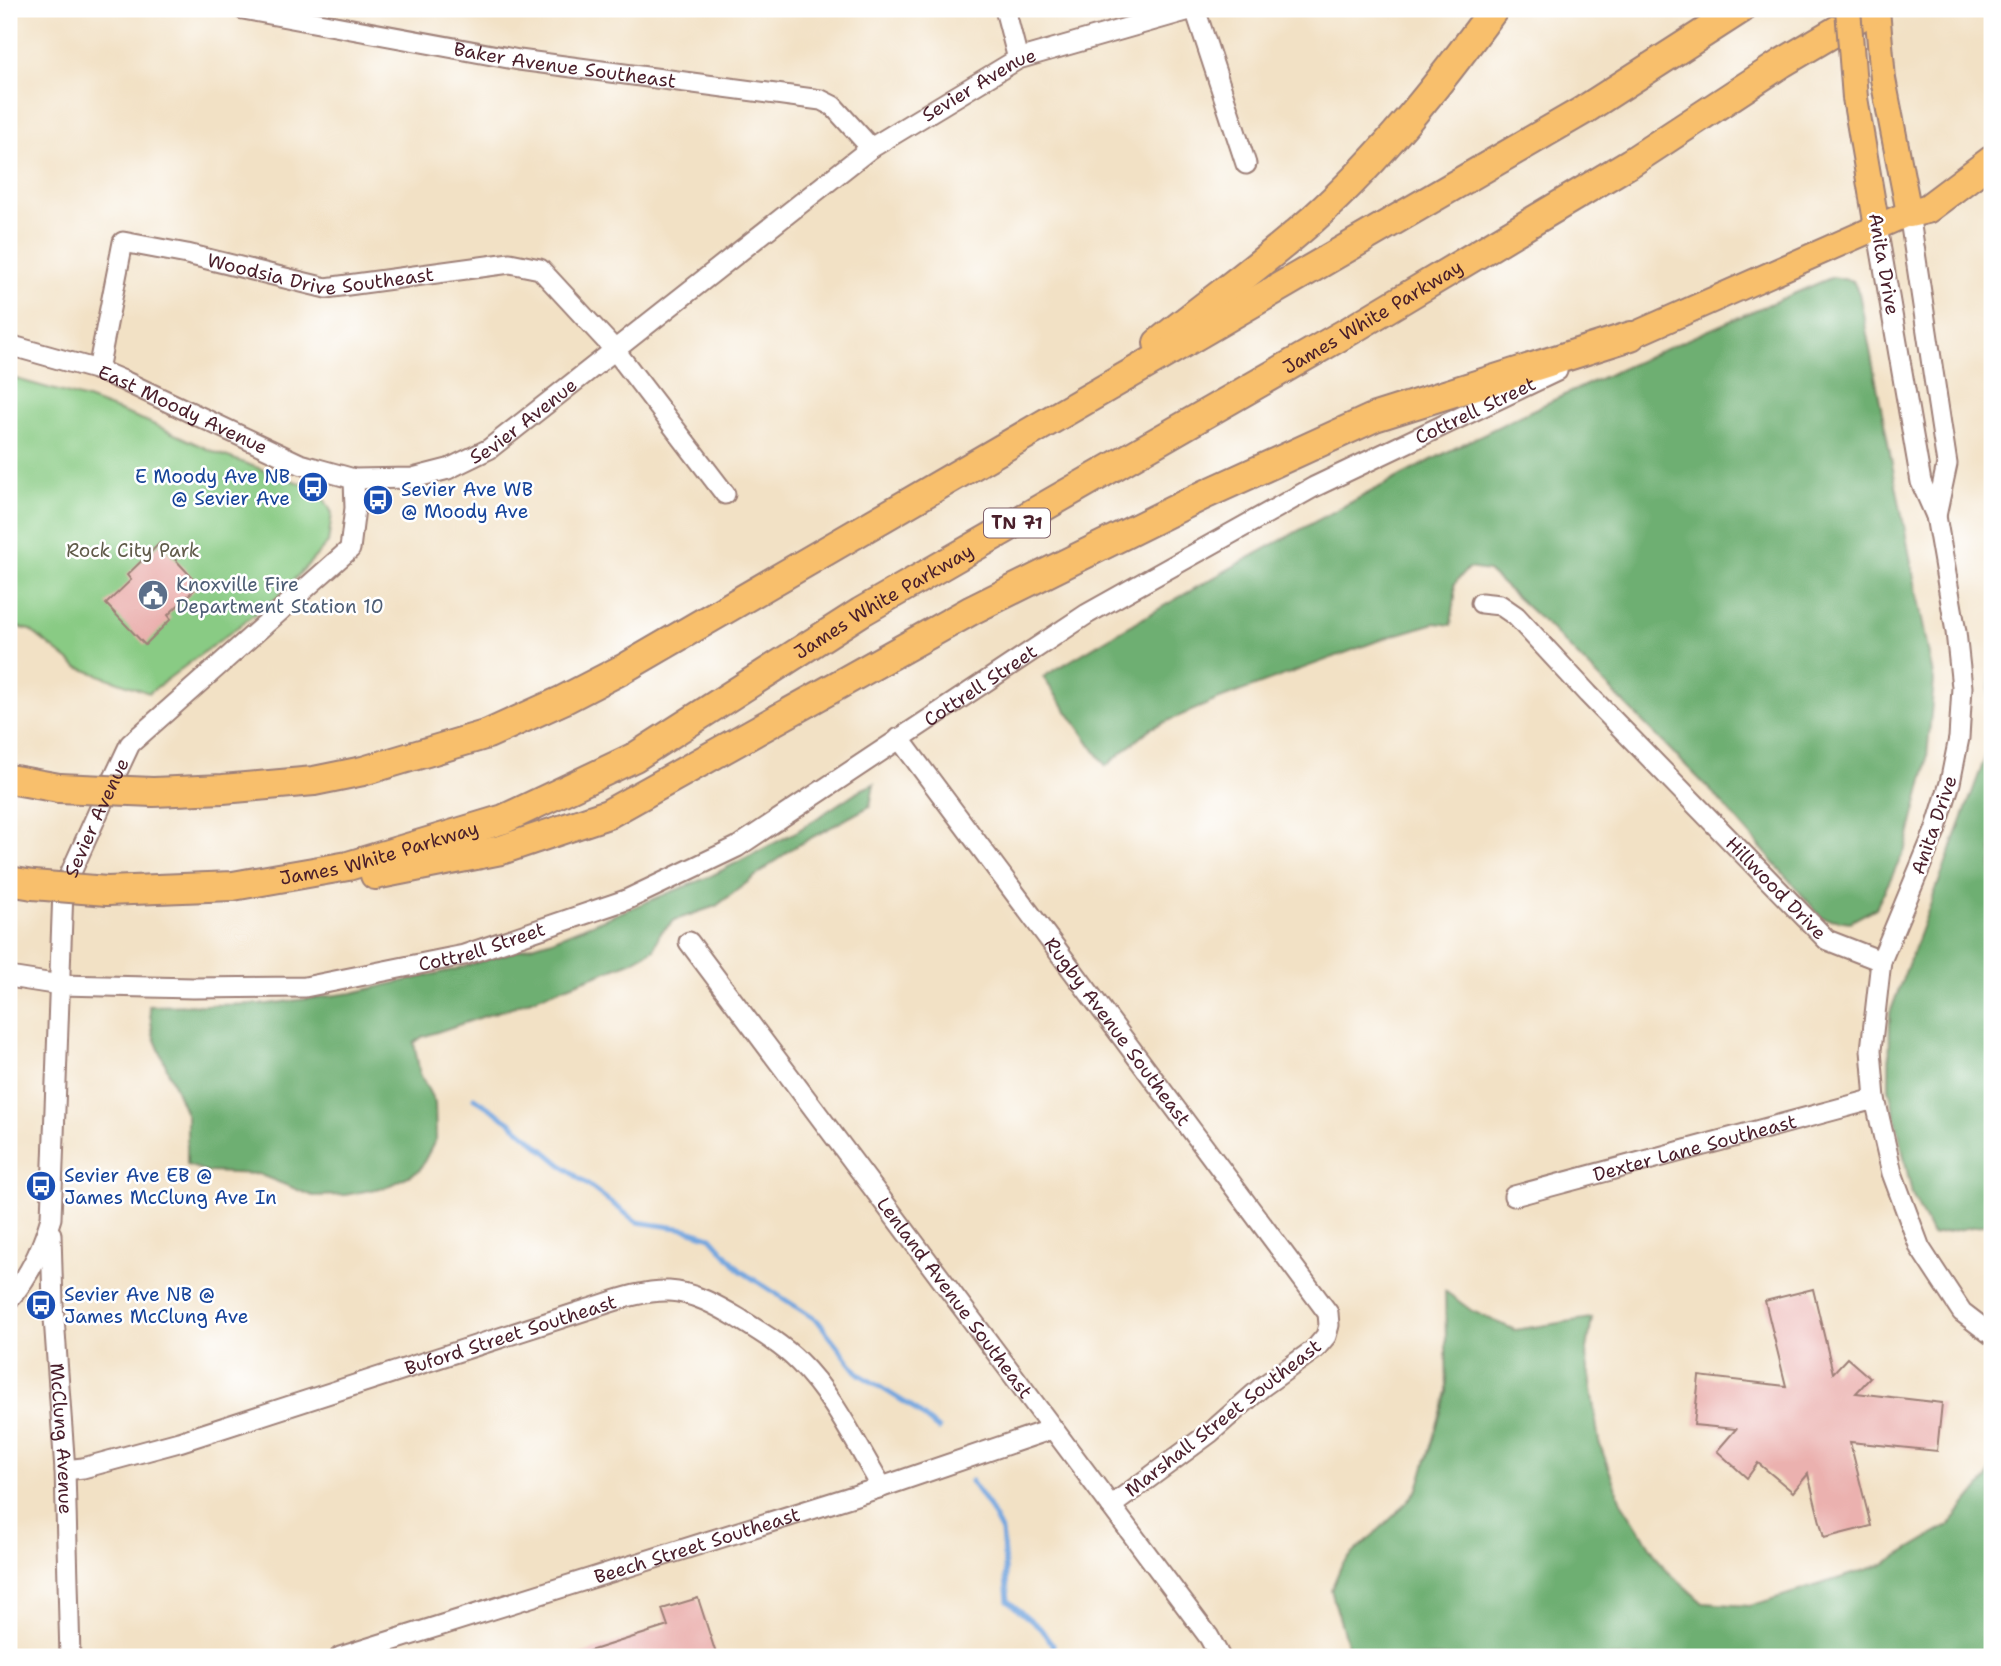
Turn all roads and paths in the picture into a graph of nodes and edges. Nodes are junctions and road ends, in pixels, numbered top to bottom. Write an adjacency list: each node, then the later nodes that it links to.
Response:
1 (1005, 9): 8 (street)
2 (1194, 9): 8 (street, Sevier Avenue); 11 (street)
3 (1494, 9): 18 (highway)
4 (1741, 9): 18 (highway)
5 (1848, 9): 13 (main road, Anita Drive, bridge)
6 (1875, 9): 12 (main road, Anita Drive); 26 (highway, James White Parkway / TN 71)
7 (256, 10): 9 (street, Baker Avenue Southeast)
8 (1018, 59): 9 (street, Sevier Avenue)
9 (871, 148): 16 (street, Sevier Avenue)
10 (1992, 160): 12 (highway)
11 (1246, 164)
12 (1909, 213): 13 (main road, Cottrell Street); 21 (street, Anita Drive)
13 (1877, 227): 14 (main road, Cottrell Street); 21 (street, Anita Drive)
14 (1631, 336): 23 (street, Cottrell Street); 26 (highway)
15 (9, 345): 17 (street, East Moody Avenue)
16 (614, 349): 17 (street, Woodsia Drive Southeast); 19 (street, Sevier Avenue); 20 (street)
17 (98, 370): 19 (street, East Moody Avenue)
18 (1084, 402): 24 (highway, bridge)
19 (354, 479): 30 (street, Sevier Avenue)
20 (724, 494)
21 (1936, 516): 28 (street, Anita Drive)
22 (1481, 603): 28 (street, Hillwood Drive)
23 (900, 738): 30 (street, Cottrell Street); 35 (street, Rugby Avenue Southeast)
24 (9, 779)
25 (21, 883): 26 (highway, James White Parkway / TN 71, bridge)
26 (233, 886)
27 (689, 942): 37 (street, Lenland Avenue Southeast)
28 (1881, 961): 31 (street)
29 (9, 977): 30 (street, Cottrell Street)
30 (60, 985): 33 (street, Sevier Avenue)
31 (1875, 1098): 32 (street, Dexter Lane Southeast); 36 (street)
32 (1514, 1196)
33 (51, 1219): 34 (street, Sevier Avenue); 38 (street, McClung Avenue)
34 (9, 1299)
35 (1329, 1325): 40 (street, Marshall Street Southeast)
36 (1992, 1335)
37 (1052, 1429): 39 (street, Beech Street Southeast); 40 (street, Lenland Avenue Southeast)
38 (65, 1470): 39 (street, Buford Street Southeast); 41 (street, McClung Avenue)
39 (882, 1487): 42 (street, Beech Street Southeast)
40 (1111, 1506): 43 (street, Lenland Avenue Southeast)
41 (70, 1657)
42 (340, 1657)
43 (1220, 1657)

